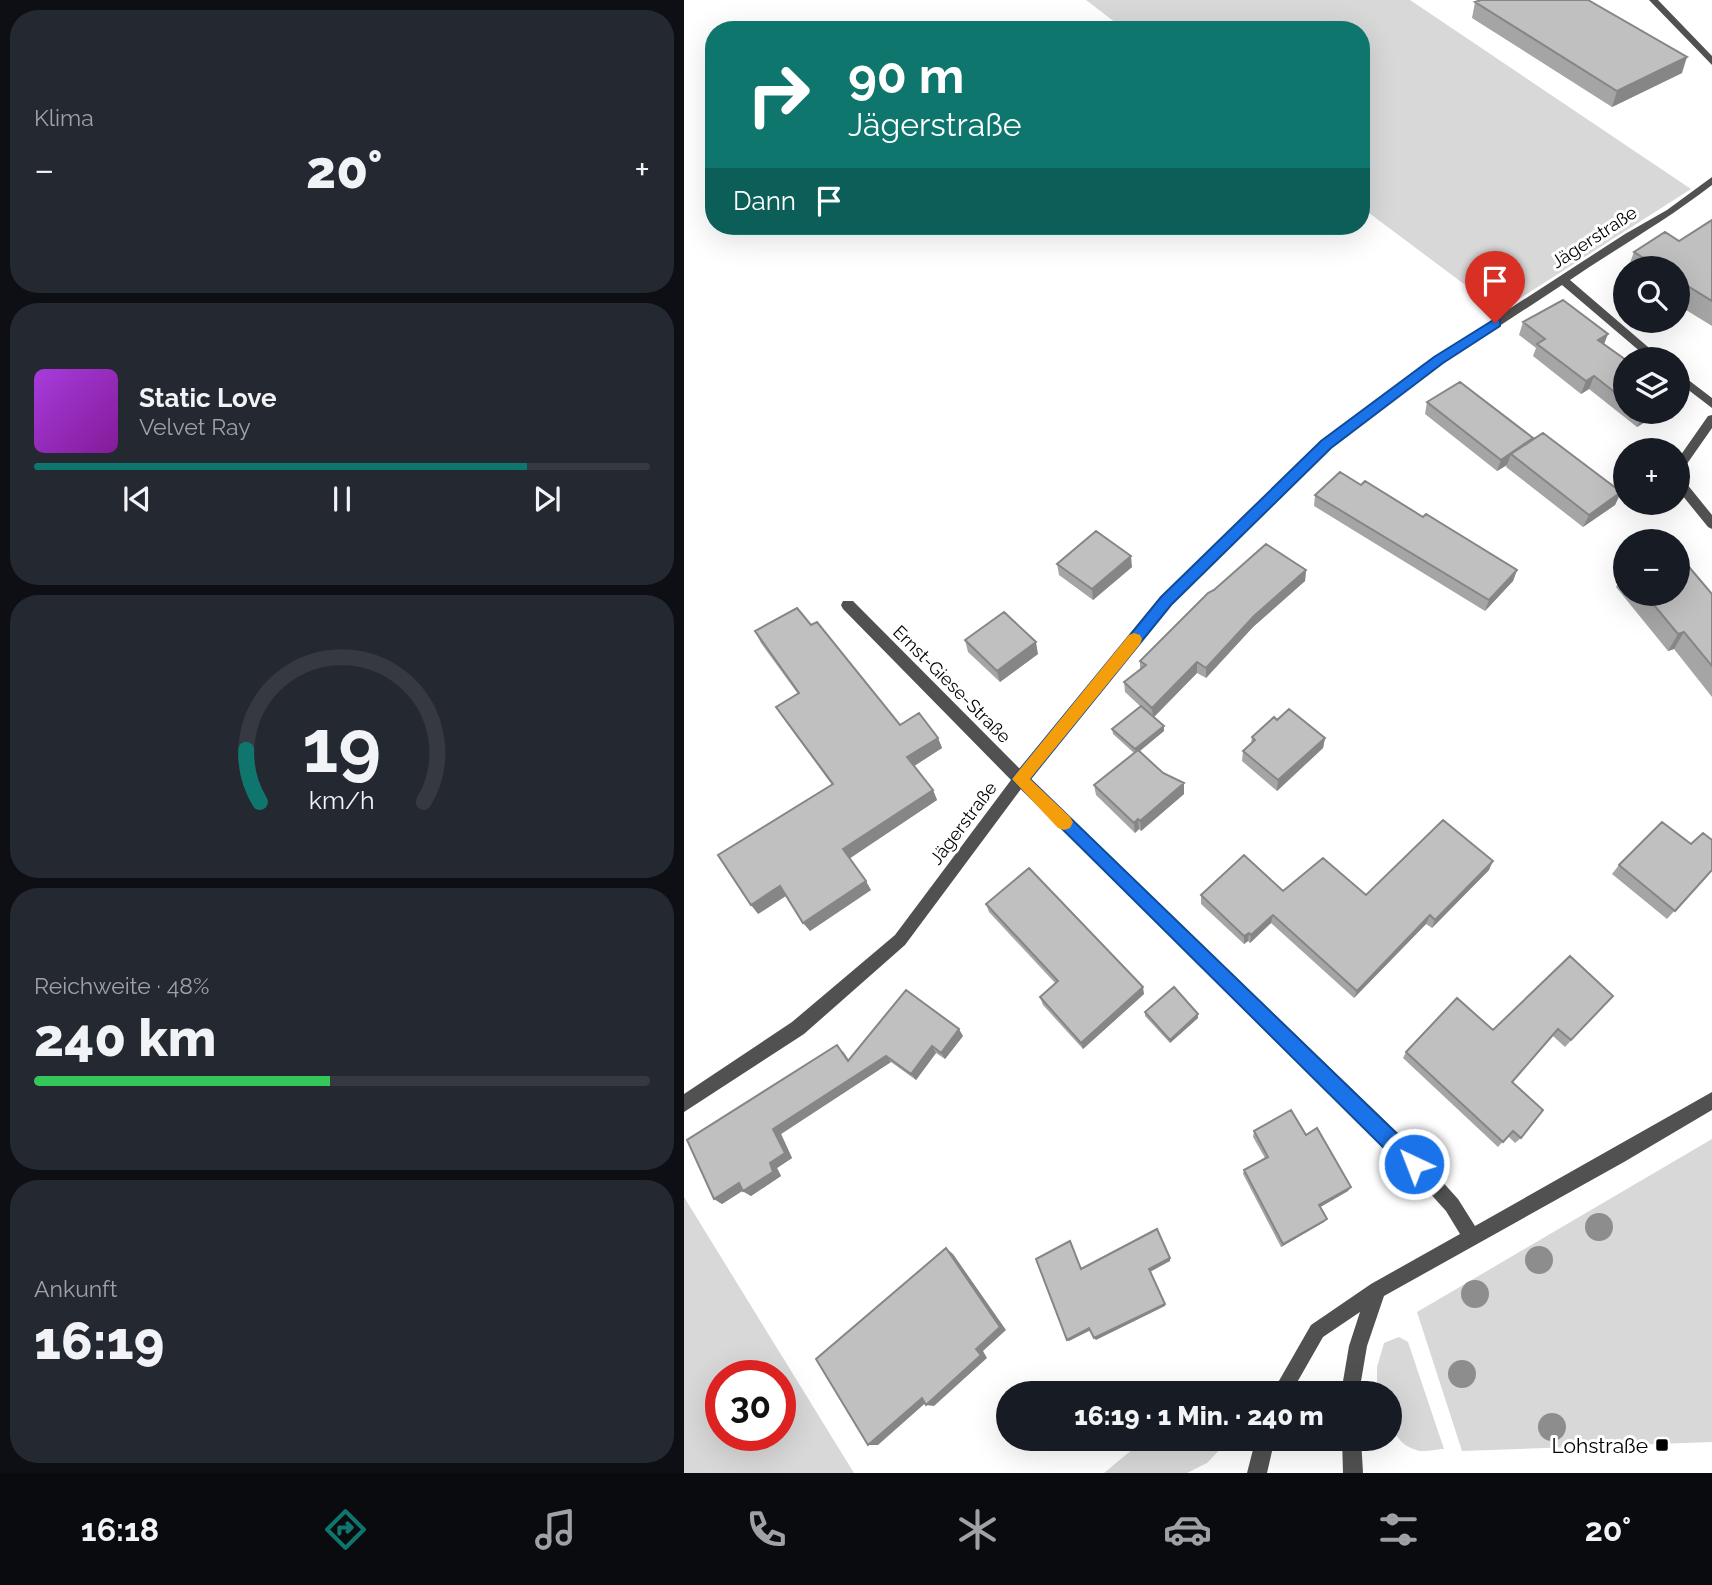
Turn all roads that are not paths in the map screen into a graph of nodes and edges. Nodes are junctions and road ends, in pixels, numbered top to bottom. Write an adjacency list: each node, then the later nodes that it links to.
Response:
1 (1653, 0): 2 (street)
2 (1712, 62)
3 (1712, 180): 4 (street, Jägerstraße)
4 (1562, 280): 5 (street); 13 (street, Jägerstraße)
5 (1643, 347)
6 (1690, 386): 7 (street)
7 (1712, 404)
8 (1712, 419): 9 (street)
9 (1690, 451)
10 (1690, 496): 11 (street)
11 (1712, 524)
12 (847, 605): 13 (street, Ernst-Giese-Straße)
13 (1020, 779): 15 (street, Jägerstraße); 16 (street, Ernst-Giese-Straße)
14 (1712, 1100): 16 (street)
15 (684, 1104)
16 (1472, 1237): 17 (street)
17 (1376, 1290): 18 (street); 19 (street)
18 (1288, 1381)
19 (1352, 1381)
20 (1263, 1451): 22 (street)
21 (1352, 1451): 23 (street)
22 (1257, 1473)
23 (1353, 1473)

